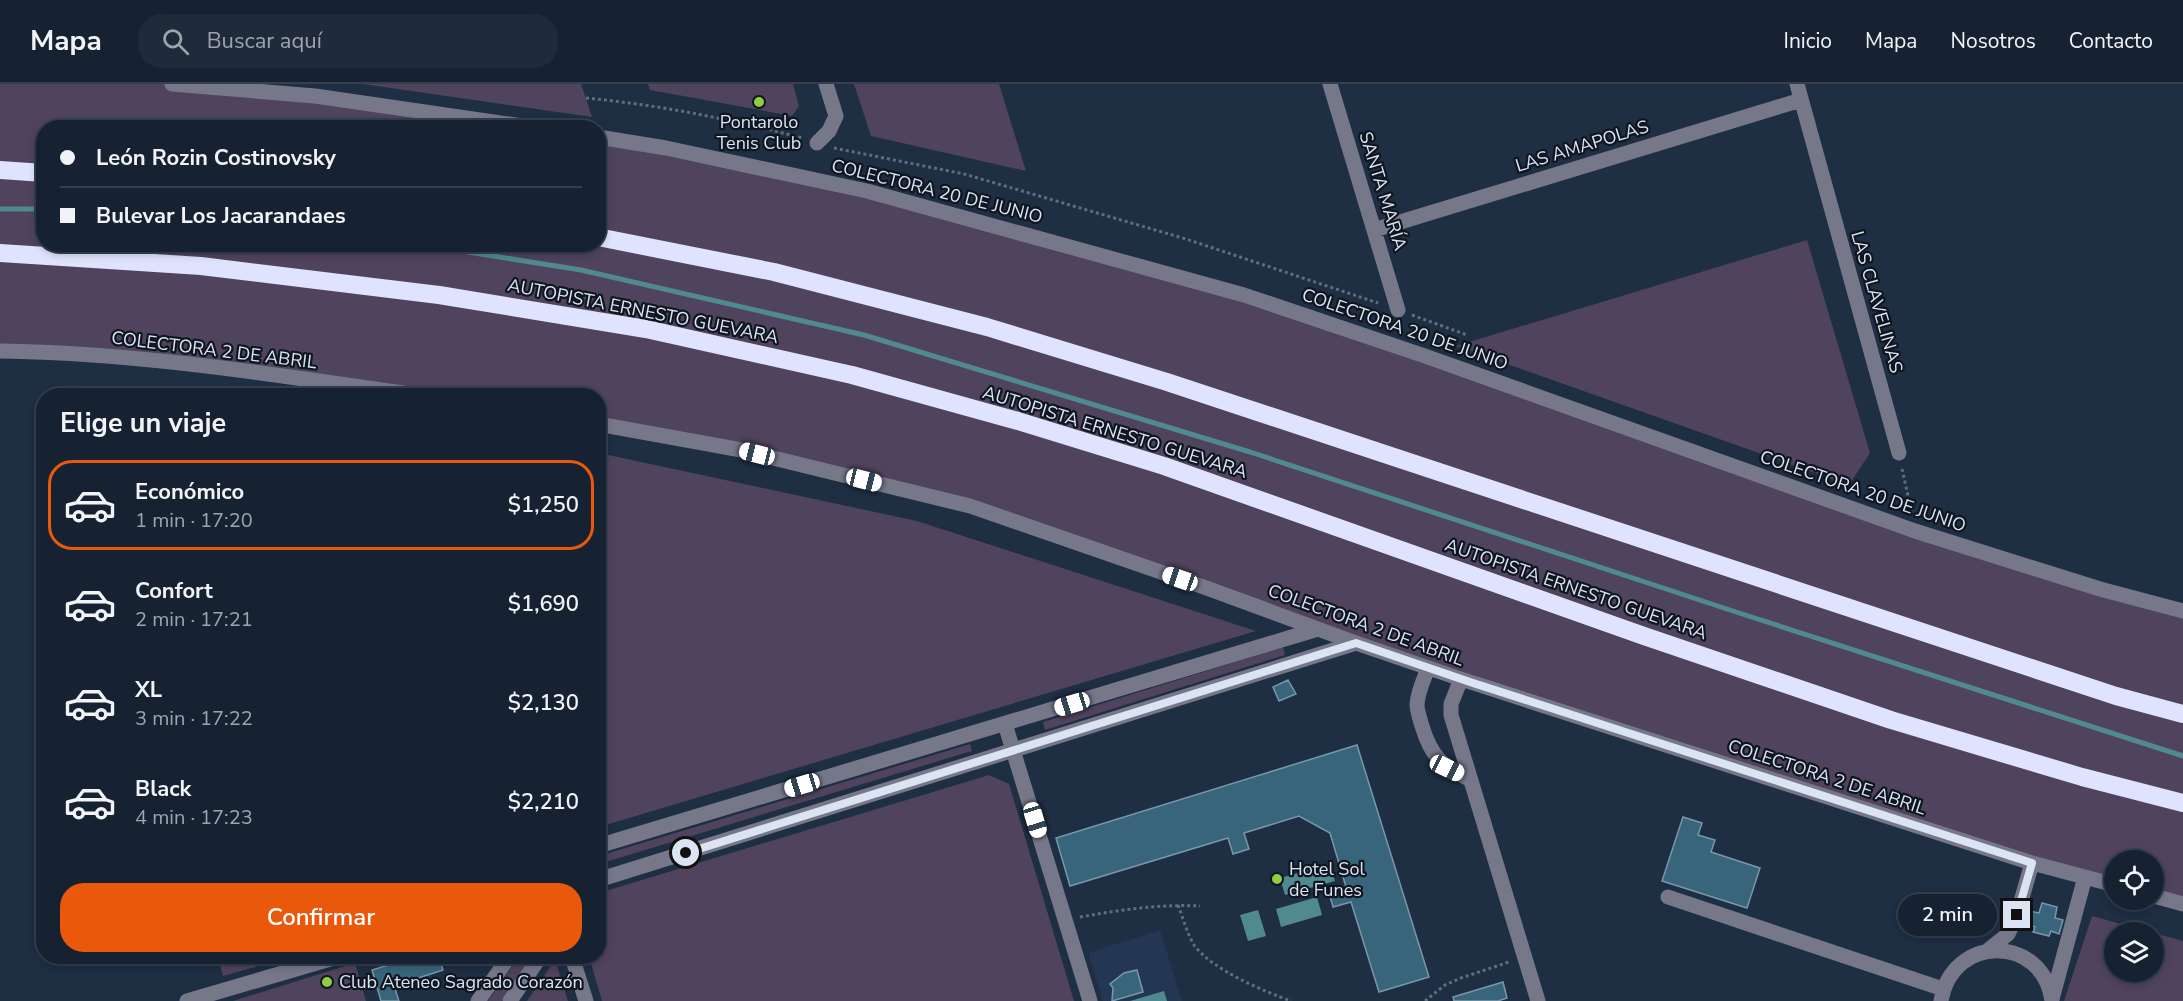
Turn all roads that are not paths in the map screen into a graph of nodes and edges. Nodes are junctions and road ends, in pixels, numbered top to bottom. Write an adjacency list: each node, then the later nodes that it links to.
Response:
1 (172, 84): 6 (street)
2 (826, 84): 8 (street)
3 (1330, 84): 11 (street, SANTA MARÍA)
4 (1797, 84): 5 (street, LAS CLAVELINAS)
5 (1801, 100): 11 (street, LAS AMAPOLAS); 18 (street, LAS CLAVELINAS)
6 (481, 120)
7 (606, 138): 19 (street, COLECTORA 20 DE JUNIO)
8 (817, 143)
9 (0, 170): 10 (highway)
10 (36, 172)
11 (1374, 230): 14 (street, SANTA MARÍA)
12 (606, 239): 24 (highway)
13 (0, 253): 28 (highway, AUTOPISTA ERNESTO GUEVARA)
14 (1398, 310)
15 (0, 351): 16 (street, COLECTORA 2 DE ABRIL)
16 (366, 388)
17 (606, 425): 20 (street, COLECTORA 2 DE ABRIL)
18 (1899, 453)
19 (2183, 611)
20 (1318, 629): 21 (street, COLECTORA 2 DE ABRIL); 25 (street)
21 (1356, 643): 22 (street, COLECTORA 2 DE ABRIL); 26 (street)
22 (1428, 668): 23 (street, COLECTORA 2 DE ABRIL); 27 (street)
23 (1461, 679): 27 (street); 30 (street, COLECTORA 2 DE ABRIL)
24 (2183, 714)
25 (1005, 724): 26 (street); 29 (street)
26 (1013, 750): 31 (street); 48 (street)
27 (1469, 779): 49 (street)
28 (2183, 803)
29 (606, 844)
30 (2032, 863): 32 (street, COLECTORA 2 DE ABRIL); 37 (street)
31 (606, 877)
32 (2085, 877): 33 (street, COLECTORA 2 DE ABRIL); 43 (street)
33 (2104, 882)
34 (1668, 897): 42 (street)
35 (2164, 899): 36 (street)
36 (2183, 904)
37 (1986, 951): 42 (street); 43 (street)
38 (313, 964): 44 (street)
39 (504, 964): 45 (street)
40 (535, 964): 46 (street)
41 (574, 964): 47 (street)
42 (1942, 995)
43 (2052, 1000)
44 (187, 1001)
45 (478, 1001)
46 (510, 1001)
47 (586, 1001)
48 (1090, 1001)
49 (1538, 1001)

